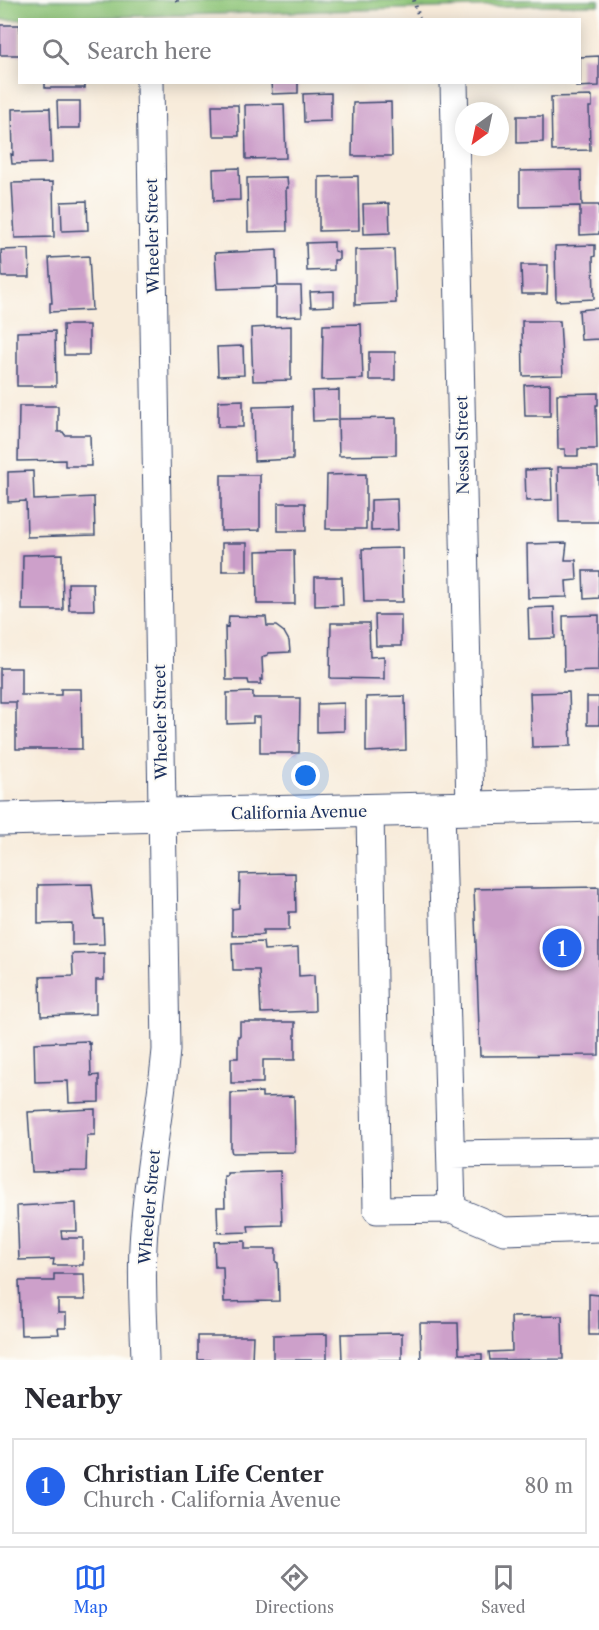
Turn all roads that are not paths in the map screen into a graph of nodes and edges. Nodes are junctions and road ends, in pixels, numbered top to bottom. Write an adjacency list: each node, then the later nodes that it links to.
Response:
1 (150, 84): 6 (street, Wheeler Street)
2 (454, 84): 4 (street, Nessel Street)
3 (599, 806): 4 (main road, California Avenue)
4 (456, 808): 5 (main road, California Avenue); 9 (street, Nessel Street)
5 (370, 810): 6 (main road, California Avenue); 10 (street)
6 (161, 816): 7 (main road, California Avenue); 12 (street, Wheeler Street)
7 (0, 819)
8 (599, 1152): 9 (street)
9 (450, 1154): 10 (street, Nessel Street)
10 (452, 1209): 11 (street)
11 (599, 1228)
12 (145, 1360)

